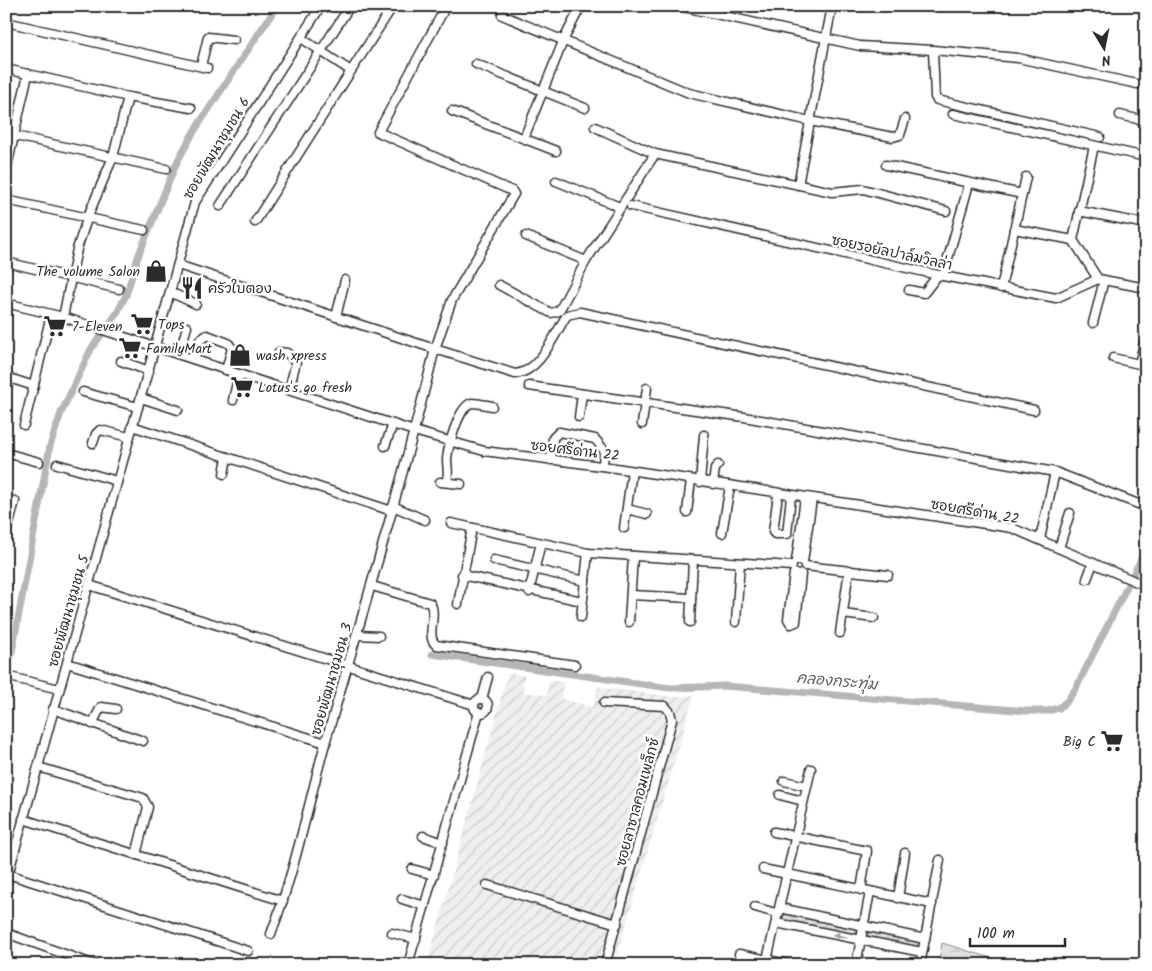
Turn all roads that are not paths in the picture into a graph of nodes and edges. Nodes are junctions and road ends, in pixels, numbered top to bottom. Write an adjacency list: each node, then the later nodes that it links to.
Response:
1 (321, 6): 10 (street, ซอยพัฒนาชุมชน 6)
2 (350, 6): 15 (street)
3 (393, 6): 18 (street)
4 (446, 6): 83 (street, ซอยพัฒนาชุมชน 3)
5 (581, 6): 11 (street)
6 (679, 6): 12 (street)
7 (832, 6): 12 (street)
8 (502, 14): 11 (street)
9 (6, 22): 13 (street)
10 (301, 38): 15 (street); 63 (street, ซอยพัฒนาชุมชน 6)
11 (564, 39): 21 (street); 29 (street)
12 (824, 39): 14 (street); 29 (street)
13 (234, 40)
14 (933, 50): 20 (street); 33 (street)
15 (321, 52): 18 (street); 49 (street)
16 (476, 64): 21 (street)
17 (6, 69): 19 (street)
18 (351, 71): 55 (street)
19 (28, 74): 22 (street); 32 (street)
20 (1136, 84)
21 (545, 91): 24 (street); 34 (street)
22 (128, 97): 23 (street); 38 (street)
23 (191, 108)
24 (584, 108)
25 (452, 110): 34 (street)
26 (953, 114): 35 (street)
27 (1120, 115): 30 (street)
28 (905, 119): 29 (street)
29 (810, 121): 45 (street)
30 (1146, 121)
31 (595, 127): 37 (street)
32 (10, 135): 38 (street); 42 (street)
33 (1100, 137)
34 (524, 138): 36 (street)
35 (1094, 146): 39 (street); 53 (street)
36 (556, 151)
37 (655, 154): 45 (street); 51 (street)
38 (113, 157): 41 (street); 54 (street)
39 (1146, 157)
40 (886, 165): 46 (street)
41 (166, 169)
42 (6, 170)
43 (1026, 177): 47 (street)
44 (556, 180): 51 (street)
45 (798, 184): 52 (street)
46 (969, 184): 47 (street); 64 (street)
47 (1022, 194): 57 (street)
48 (6, 200): 54 (street)
49 (220, 206)
50 (631, 206): 64 (street, ซอยรอยัลปาล์มวิลล่า)
51 (620, 207): 61 (street)
52 (946, 211)
53 (1079, 211): 56 (street); 60 (street)
54 (88, 216): 58 (street); 65 (street)
55 (255, 222)
56 (1146, 224)
57 (1014, 229): 60 (street); 70 (street)
58 (144, 230)
59 (526, 236): 61 (street)
60 (1073, 240): 66 (street)
61 (586, 261): 68 (street)
62 (6, 262): 65 (street)
63 (178, 265): 73 (street, ซอยพัฒนาชุมชน 6); 78 (street)
64 (940, 275): 70 (street, ซอยรอยัลปาล์มวิลล่า); 72 (street)
65 (72, 277): 69 (street); 77 (street)
66 (1101, 279): 70 (street, ซอยรอยัลปาล์มวิลล่า); 71 (street); 79 (street)
67 (345, 280): 78 (street)
68 (499, 285)
69 (119, 288)
70 (1001, 288)
71 (1146, 288)
72 (909, 290)
73 (170, 292): 75 (street); 82 (street, ซอยพัฒนาชุมชน 6)
74 (6, 303): 76 (street, ซอยศรีด่าน 22)
75 (196, 304)
76 (51, 314): 77 (street, ซอยศรีด่าน 22); 93 (street)
77 (63, 317): 82 (street, ซอยศรีด่าน 22)
78 (336, 317): 83 (street)
79 (1094, 323)
80 (187, 327): 85 (street)
81 (1146, 335): 86 (street)
82 (156, 347): 85 (street, ซอยศรีด่าน 22); 90 (street, ซอยพัฒนาชุมชน 5)
83 (434, 349): 105 (street); 111 (street, ซอยพัฒนาชุมชน 3)
84 (279, 352): 96 (street)
85 (179, 354): 87 (street, ซอยศรีด่าน 22)
86 (1114, 358)
87 (194, 359): 89 (street, ซอยศรีด่าน 22); 89 (street)
88 (121, 361): 90 (street)
89 (226, 370): 91 (street, ซอยศรีด่าน 22)
90 (149, 371): 99 (street, ซอยพัฒนาชุมชน 5)
91 (239, 374): 96 (street, ซอยศรีด่าน 22); 100 (street)
92 (6, 378): 93 (street)
93 (34, 386): 109 (street)
94 (529, 386): 98 (street)
95 (647, 388): 101 (street)
96 (289, 390): 107 (street, ซอยศรีด่าน 22)
97 (83, 392): 103 (street)
98 (582, 394): 101 (street); 106 (street)
99 (141, 398): 103 (street, ซอยพัฒนาชุมชน 5); 104 (street)
100 (233, 400)
101 (645, 403): 108 (street); 125 (street)
102 (492, 406): 114 (street)
103 (138, 407): 110 (street, ซอยพัฒนาชุมชน 5)
104 (178, 410)
105 (1034, 410)
106 (580, 417)
107 (393, 424): 111 (street, ซอยศรีด่าน 22); 116 (street)
108 (642, 424)
109 (24, 425)
110 (132, 426): 113 (street, ซอยพัฒนาชุมชน 5); 118 (street)
111 (414, 431): 114 (street, ซอยศรีด่าน 22); 138 (street, ซอยพัฒนาชุมชน 3)
112 (704, 435): 129 (street)
113 (129, 437): 115 (street); 128 (street, ซอยพัฒนาชุมชน 5)
114 (451, 442): 119 (street, ซอยศรีด่าน 22); 130 (street)
115 (93, 443)
116 (385, 446)
117 (6, 453): 120 (street)
118 (228, 457): 126 (street); 138 (street)
119 (551, 460): 123 (street, ซอยศรีด่าน 22); 123 (street)
120 (38, 462)
121 (57, 464): 128 (street)
122 (718, 465): 131 (street)
123 (603, 466): 124 (street, ซอยศรีด่าน 22)
124 (632, 471): 127 (street, ซอยศรีด่าน 22); 139 (street)
125 (1055, 472): 137 (street); 149 (street)
126 (224, 474)
127 (692, 480): 129 (street, ซอยศรีด่าน 22); 140 (street)
128 (117, 481): 165 (street, ซอยพัฒนาชุมชน 5)
129 (700, 482): 131 (street, ซอยศรีด่าน 22)
130 (461, 484)
131 (713, 484): 132 (street, ซอยศรีด่าน 22)
132 (730, 486): 133 (street, ซอยศรีด่าน 22); 147 (street)
133 (778, 494): 134 (street, ซอยศรีด่าน 22); 134 (street)
134 (791, 496): 135 (street, ซอยศรีด่าน 22)
135 (809, 498): 149 (street, ซอยศรีด่าน 22); 158 (street)
136 (6, 500): 148 (street)
137 (1146, 506)
138 (392, 508): 143 (street); 166 (street, ซอยพัฒนาชุมชน 3)
139 (627, 509): 142 (street); 146 (street)
140 (687, 512)
141 (1070, 513): 151 (street)
142 (647, 514)
143 (425, 520)
144 (451, 523): 145 (street)
145 (472, 528): 150 (street); 161 (street)
146 (624, 528)
147 (722, 533)
148 (6, 535)
149 (1040, 539): 151 (street, ซอยศรีด่าน 22)
150 (541, 543): 152 (street); 159 (street)
151 (1059, 548): 157 (street, ซอยศรีด่าน 22)
152 (588, 553): 153 (street); 164 (street)
153 (634, 556): 155 (street); 169 (street)
154 (494, 560): 159 (street)
155 (693, 560): 156 (street); 170 (street)
156 (740, 563): 158 (street); 178 (street)
157 (1093, 563): 163 (street); 167 (street, ซอยศรีด่าน 22)
158 (798, 567): 158 (street); 160 (street)
159 (534, 570): 164 (street); 168 (street)
160 (849, 570): 162 (street); 173 (street)
161 (462, 575): 168 (street); 172 (street)
162 (888, 576)
163 (1087, 579)
164 (585, 581): 171 (street)
165 (89, 585): 182 (street, ซอยพัฒนาชุมชน 5); 184 (street)
166 (372, 586): 180 (street, ซอยพัฒนาชุมชน 3); 183 (street)
167 (1146, 586)
168 (529, 590): 171 (street)
169 (631, 595): 170 (street); 176 (street)
170 (691, 598): 177 (street)
171 (582, 601): 174 (street)
172 (458, 604)
173 (843, 614): 175 (street); 179 (street)
174 (581, 616)
175 (874, 618)
176 (629, 622)
177 (690, 622)
178 (736, 622)
179 (840, 632)
180 (356, 635): 181 (street); 184 (street, ซอยพัฒนาชุมชน 3)
181 (379, 636)
182 (67, 663): 187 (street, ซอยพัฒนาชุมชน 5); 195 (street)
183 (575, 665)
184 (348, 666): 191 (street); 195 (street, ซอยพัฒนาชุมชน 3)
185 (6, 676): 187 (street)
186 (488, 677): 188 (street)
187 (59, 689): 190 (street, ซอยพัฒนาชุมชน 5)
188 (482, 699): 191 (street); 191 (street)
189 (604, 703): 225 (street, ซอยลาซาลคอมเพล็กซ์)
190 (54, 709): 193 (street); 196 (street, ซอยพัฒนาชุมชน 5)
191 (476, 709): 206 (street)
192 (116, 710): 193 (street)
193 (92, 724): 194 (street)
194 (144, 741)
195 (326, 743): 219 (street, ซอยพัฒนาชุมชน 3)
196 (38, 767): 202 (street, ซอยพัฒนาชุมชน 5); 208 (street)
197 (811, 770): 199 (street)
198 (784, 781): 199 (street)
199 (807, 786): 201 (street)
200 (780, 795): 201 (street)
201 (803, 801): 205 (street)
202 (23, 819): 208 (street); 214 (street, ซอยพัฒนาชุมชน 5)
203 (774, 832): 205 (street)
204 (423, 836): 206 (street)
205 (796, 836): 213 (street); 216 (street)
206 (443, 843): 212 (street)
207 (906, 853): 217 (street)
208 (136, 854): 219 (street)
209 (940, 860): 220 (street)
210 (412, 869): 212 (street)
211 (763, 869): 213 (street)
212 (434, 875): 221 (street)
213 (788, 875): 216 (street); 223 (street)
214 (7, 878): 233 (street)
215 (487, 885): 225 (street)
216 (866, 891): 217 (street); 226 (street)
217 (898, 898): 220 (street)
218 (402, 900): 221 (street)
219 (284, 901): 229 (street, ซอยพัฒนาชุมชน 3)
220 (932, 904): 230 (street)
221 (425, 906): 231 (street)
222 (755, 907): 223 (street)
223 (779, 911): 224 (street); 226 (street)
224 (776, 923): 232 (street, one-way to 224); 236 (street)
225 (617, 924): 239 (street, ซอยลาซาลคอมเพล็กซ์)
226 (862, 926): 230 (street); 232 (street)
227 (6, 932): 237 (street)
228 (392, 932): 231 (street)
229 (271, 934)
230 (925, 939): 234 (street)
231 (416, 940): 238 (street)
232 (860, 940): 234 (street); 241 (street)
233 (248, 951)
234 (922, 952): 242 (street)
235 (739, 954): 236 (street)
236 (767, 960): 240 (street)
237 (95, 965)
238 (408, 965)
239 (606, 965)
240 (792, 965)
241 (856, 965)
242 (920, 965)

